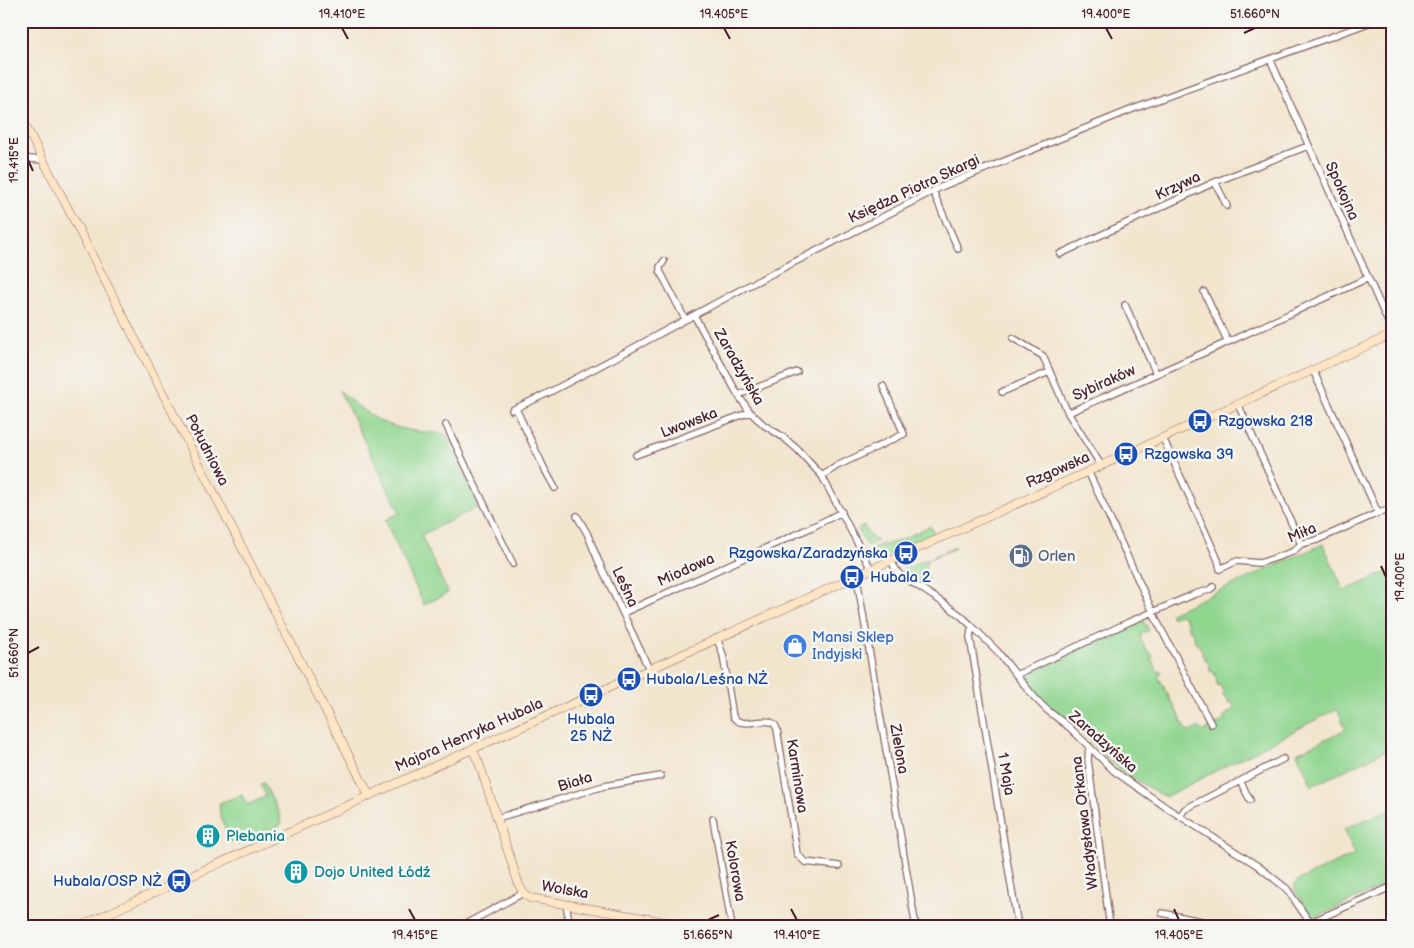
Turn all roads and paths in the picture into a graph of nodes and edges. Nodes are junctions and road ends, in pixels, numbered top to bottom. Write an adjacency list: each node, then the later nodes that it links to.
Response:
1 (1374, 21): 2 (street, Księdza Piotra Skargi)
2 (1270, 59): 4 (street, Spokojna); 8 (street, Księdza Piotra Skargi)
3 (21, 117): 6 (main road, Południowa)
4 (1308, 146): 7 (street, Krzywa); 13 (street, Spokojna)
5 (21, 158): 6 (street)
6 (43, 160): 60 (main road, Południowa)
7 (1215, 182): 9 (street); 11 (street, Krzywa)
8 (933, 191): 10 (street); 16 (street, Księdza Piotra Skargi)
9 (1228, 206)
10 (958, 249)
11 (1060, 254)
12 (664, 261): 17 (street)
13 (1368, 278): 18 (street, Spokojna); 20 (street, Sybiraków)
14 (1204, 292): 20 (street)
15 (1125, 305): 24 (street, Sybiraków)
16 (694, 315): 17 (street, Księdza Piotra Skargi); 27 (street, Zaradzyńska)
17 (685, 319): 37 (street, Księdza Piotra Skargi)
18 (1393, 333): 21 (main road, Rzgowska)
19 (1013, 338): 23 (street, Sybiraków)
20 (1228, 342): 24 (street, Sybiraków)
21 (1313, 370): 28 (main road, Rzgowska); 40 (street)
22 (797, 372): 27 (street)
23 (1049, 372): 26 (street); 30 (street, Sybiraków)
24 (1156, 373): 30 (street, Sybiraków)
25 (883, 386): 36 (street)
26 (1002, 392)
27 (738, 395): 29 (street, Zaradzyńska)
28 (1238, 404): 32 (main road, Rzgowska); 42 (street)
29 (750, 412): 33 (street, Lwowska); 36 (street, Zaradzyńska)
30 (1068, 412): 34 (street)
31 (446, 425): 44 (street)
32 (1163, 438): 34 (main road, Rzgowska); 42 (street, Miła)
33 (636, 455)
34 (1101, 466): 35 (main road, Rzgowska)
35 (1088, 471): 43 (main road, Rzgowska); 48 (street)
36 (822, 476): 39 (street, Zaradzyńska)
37 (555, 488)
38 (1393, 509): 40 (street, Miła)
39 (842, 512): 45 (street, Zaradzyńska); 49 (street, Miodowa)
40 (1378, 513): 42 (street, Miła)
41 (577, 516): 49 (street, Leśna)
42 (1301, 544)
43 (890, 560): 45 (main road, Rzgowska); 50 (street, Zaradzyńska)
44 (513, 564)
45 (871, 569): 46 (main road, Majora Henryka Hubala)
46 (855, 576): 51 (main road, Majora Henryka Hubala); 80 (street, Zielona)
47 (1214, 587): 48 (street)
48 (1153, 612): 53 (street); 54 (street)
49 (622, 613): 52 (street, Leśna)
50 (973, 627): 53 (street, Zaradzyńska); 81 (street, 1 Maja)
51 (717, 638): 52 (main road, Majora Henryka Hubala); 65 (street, Karminowa)
52 (649, 669): 56 (main road, Majora Henryka Hubala)
53 (1016, 675): 55 (street, Zaradzyńska)
54 (1211, 724)
55 (1089, 746): 62 (street, Zaradzyńska); 82 (street, Władysława Orkana)
56 (472, 749): 60 (main road, Majora Henryka Hubala); 63 (main road, Wolska)
57 (1283, 759): 59 (street)
58 (660, 776): 63 (street, Biała)
59 (1240, 781): 61 (street); 62 (street)
60 (369, 796): 70 (main road, Majora Henryka Hubala)
61 (1250, 800)
62 (1180, 816): 72 (street, Zaradzyńska)
63 (497, 818): 67 (main road, Wolska)
64 (713, 820): 79 (street, Kolorowa)
65 (839, 866)
66 (1393, 886): 72 (street)
67 (523, 893): 68 (main road, Wolska); 75 (street)
68 (566, 904): 71 (main road, Wolska); 76 (street)
69 (1162, 913): 83 (street)
70 (101, 916): 73 (main road, Majora Henryka Hubala); 74 (street)
71 (644, 918): 77 (street); 78 (main road, Wolska)
72 (1312, 924): 84 (street)
73 (78, 927)
74 (105, 927)
75 (460, 927)
76 (570, 927)
77 (644, 927)
78 (694, 927)
79 (732, 927)
80 (916, 927)
81 (1018, 927)
82 (1110, 927)
83 (1230, 927)
84 (1289, 927)

